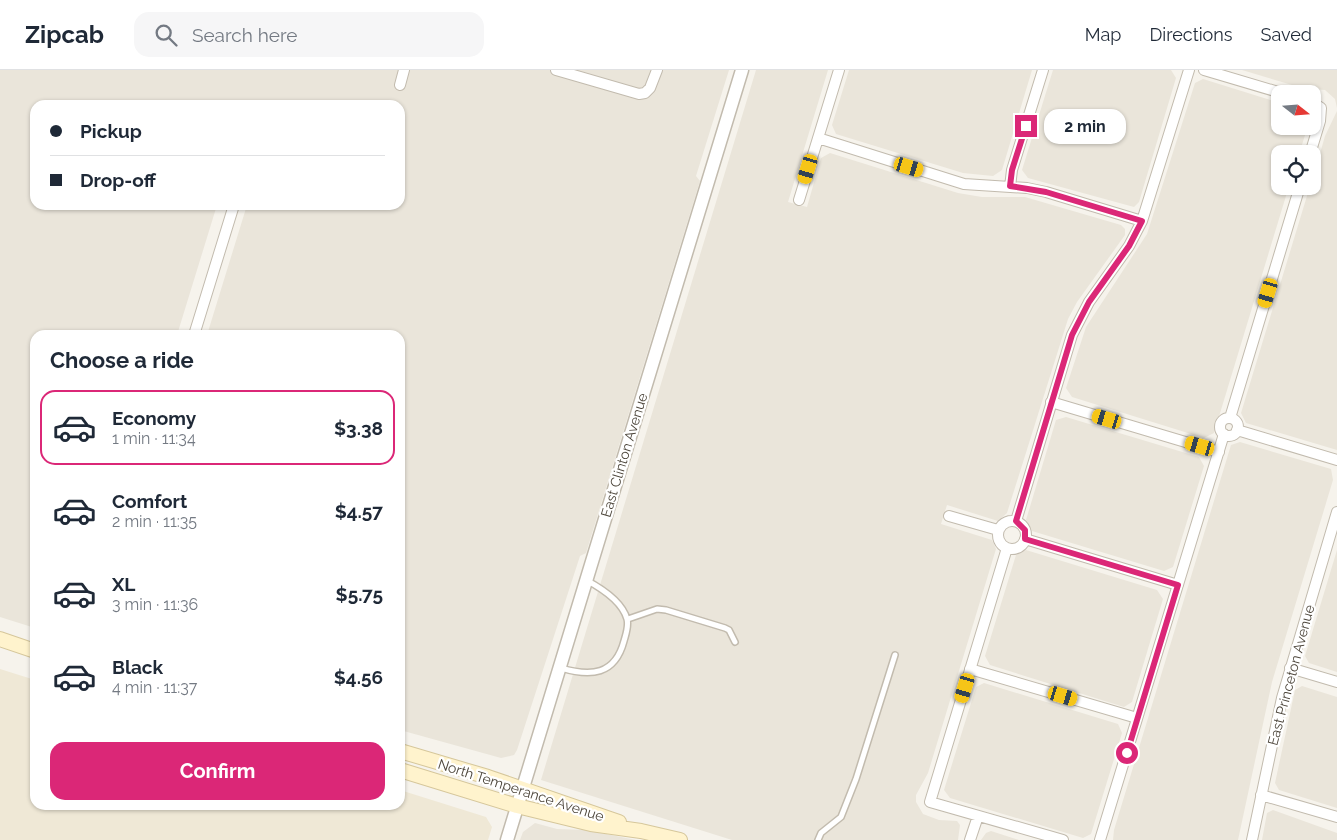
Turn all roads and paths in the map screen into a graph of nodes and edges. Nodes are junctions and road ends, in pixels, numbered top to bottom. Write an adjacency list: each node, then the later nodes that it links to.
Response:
1 (404, 70): 9 (street)
2 (556, 70): 3 (street)
3 (657, 70)
4 (742, 70): 30 (street, East Clinton Avenue)
5 (839, 70): 11 (street)
6 (1043, 70): 12 (street)
7 (1189, 70): 16 (street)
8 (1204, 70): 10 (street)
9 (400, 85)
10 (1271, 90)
11 (818, 138): 12 (street); 14 (street)
12 (1010, 186): 16 (street)
13 (1297, 195): 19 (street)
14 (799, 200)
15 (232, 210): 17 (street)
16 (1142, 221): 18 (street)
17 (196, 330)
18 (1052, 402): 22 (street); 26 (street)
19 (1230, 418): 20 (street); 21 (street)
20 (1237, 430): 21 (street); 23 (street)
21 (1224, 434): 22 (street)
22 (1219, 452): 31 (street)
23 (1337, 460)
24 (1337, 512): 38 (street, East Princeton Avenue)
25 (949, 516): 27 (street)
26 (1016, 521): 27 (street); 28 (street)
27 (998, 530): 29 (street)
28 (1025, 539): 29 (street); 31 (street)
29 (1007, 548): 39 (street)
30 (586, 580): 32 (lane); 37 (street, East Clinton Avenue)
31 (1178, 585): 41 (street)
32 (628, 619): 34 (lane); 37 (lane)
33 (0, 639): 35 (main road)
34 (735, 642)
35 (30, 649)
36 (895, 655): 52 (lane)
37 (559, 668): 44 (street, East Clinton Avenue)
38 (1290, 668): 40 (street); 45 (street, East Princeton Avenue)
39 (970, 669): 41 (street); 47 (street)
40 (1337, 682)
41 (1137, 718): 55 (street)
42 (405, 753): 44 (main road, North Temperance Avenue)
43 (405, 772): 46 (main road, North Temperance Avenue)
44 (522, 789): 46 (street, East Clinton Avenue); 49 (main road, North Temperance Avenue)
45 (1261, 795): 48 (street); 56 (street, East Princeton Avenue)
46 (517, 806): 49 (main road, North Temperance Avenue); 50 (street, East Clinton Avenue)
47 (978, 816): 53 (street); 54 (street)
48 (1337, 817)
49 (641, 831): 51 (main road, North Temperance Avenue)
50 (507, 840)
51 (680, 840)
52 (818, 840)
53 (970, 840)
54 (1063, 840)
55 (1100, 840)
56 (1252, 840)

